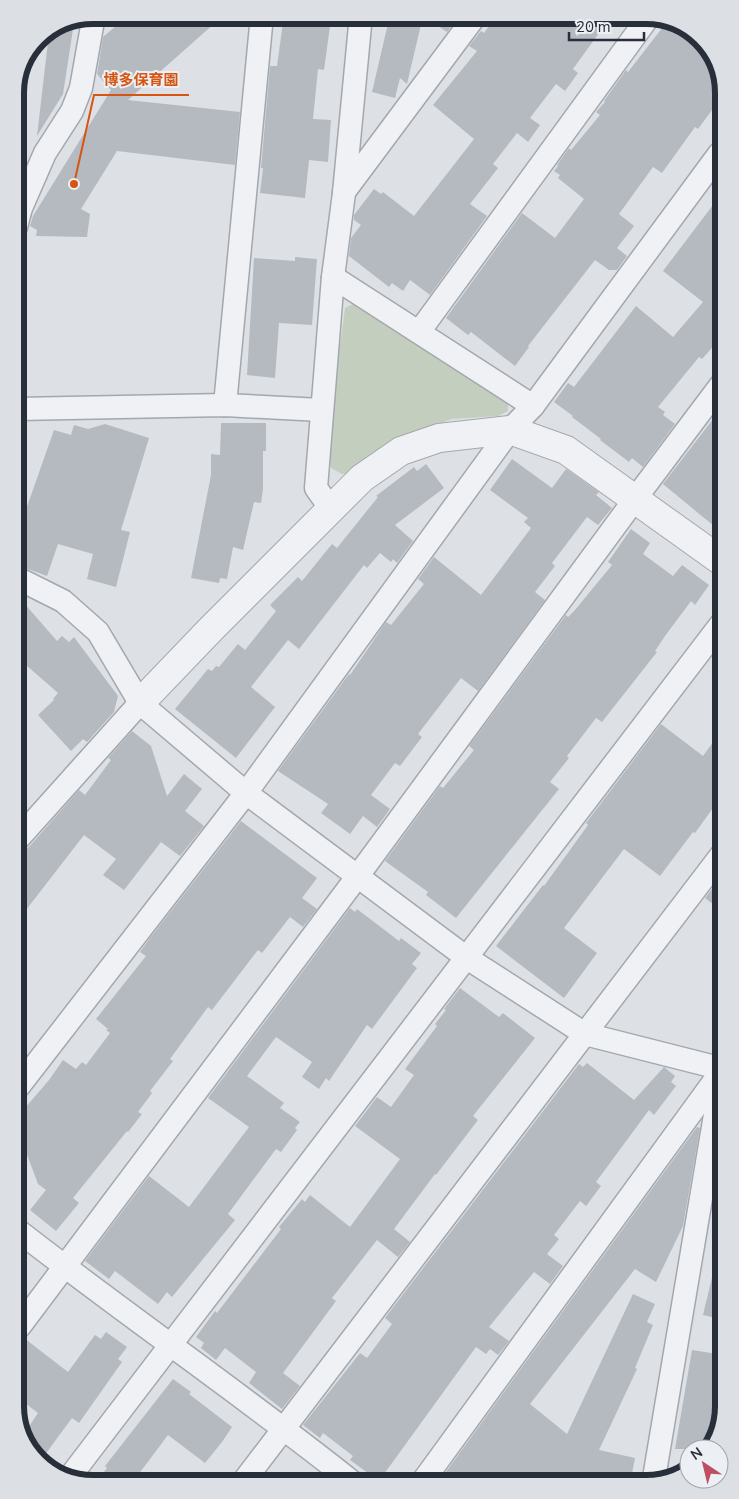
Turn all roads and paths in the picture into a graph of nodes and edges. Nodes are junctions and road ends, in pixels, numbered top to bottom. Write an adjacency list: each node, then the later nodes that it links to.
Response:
1 (92, 24): 8 (street)
2 (261, 24): 12 (street)
3 (359, 24): 7 (street)
4 (469, 24): 7 (street)
5 (643, 24): 10 (street)
6 (715, 159): 13 (street)
7 (344, 193): 9 (street)
8 (24, 201)
9 (333, 277): 10 (street); 15 (street)
10 (420, 332): 13 (street)
11 (715, 393): 17 (street)
12 (225, 405): 14 (street); 15 (street)
13 (533, 406): 16 (street)
14 (24, 408)
15 (321, 410): 18 (street)
16 (510, 430): 17 (street); 18 (street); 23 (street)
17 (635, 499): 19 (street); 26 (street)
18 (331, 510): 22 (street)
19 (715, 556)
20 (24, 582): 22 (street)
21 (715, 632): 27 (street)
22 (140, 704): 23 (street); 24 (street)
23 (246, 794): 26 (street); 30 (street)
24 (24, 831)
25 (715, 863): 28 (street)
26 (357, 877): 27 (street); 34 (street)
27 (467, 958): 28 (street); 36 (street)
28 (585, 1034): 29 (street); 37 (street)
29 (715, 1068)
30 (24, 1080)
31 (715, 1080): 42 (street)
32 (715, 1112): 39 (street)
33 (24, 1235): 34 (street)
34 (64, 1267): 35 (street); 36 (street)
35 (24, 1321)
36 (172, 1344): 37 (street); 38 (street)
37 (284, 1428): 40 (street); 41 (street)
38 (74, 1473)
39 (655, 1474)
40 (248, 1475)
41 (343, 1475)
42 (427, 1475)

